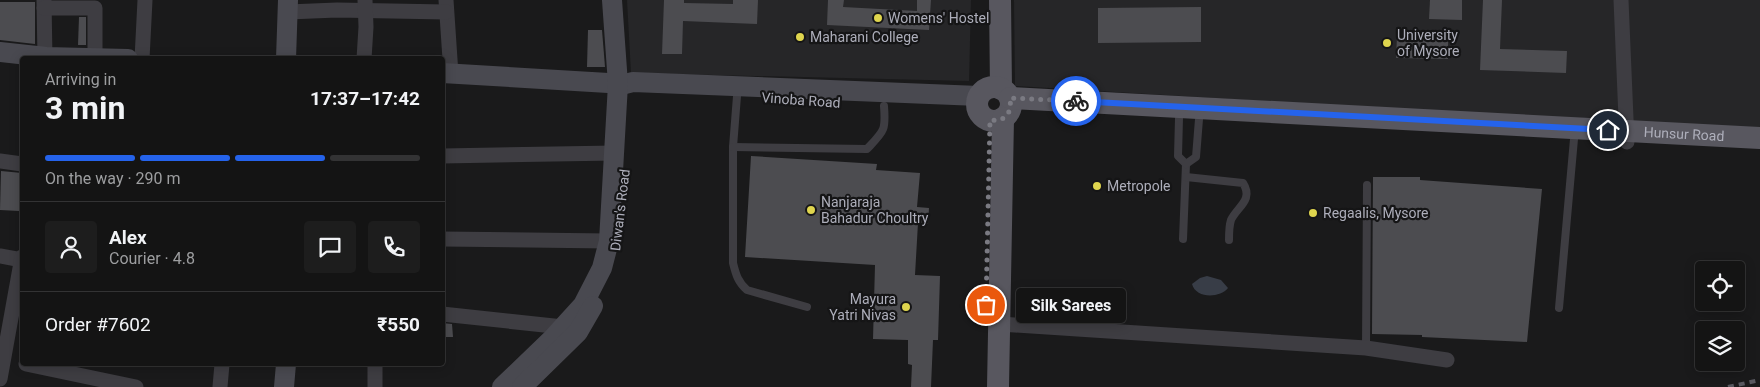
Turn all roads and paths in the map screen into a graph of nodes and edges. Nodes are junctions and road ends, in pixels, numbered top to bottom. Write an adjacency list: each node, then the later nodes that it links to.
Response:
1 (145, 0): 15 (street)
2 (612, 0): 19 (street)
3 (622, 0): 19 (street, Diwan's Road)
4 (988, 0): 21 (main road)
5 (1000, 0): 21 (main road)
6 (1621, 0): 24 (street)
7 (44, 4): 13 (street); 14 (street)
8 (365, 5): 9 (street); 10 (street); 17 (street)
9 (288, 6): 16 (street)
10 (446, 6): 18 (street)
11 (0, 52): 12 (street)
12 (31, 56)
13 (46, 56)
14 (95, 56)
15 (142, 56)
16 (286, 56)
17 (364, 56)
18 (447, 74): 19 (street, Vinoba Road)
19 (622, 84): 20 (street, Vinoba Road); 21 (street, Vinoba Road); 29 (street); 62 (street, Diwan's Road)
20 (737, 96): 22 (street, Vinoba Road); 27 (lane)
21 (995, 103): 22 (street, Vinoba Road); 23 (main road); 24 (main road, Hunsur Road); 46 (main road); 63 (main road)
22 (884, 106): 27 (lane)
23 (1189, 119): 26 (main road); 33 (lane); 33 (lane)
24 (1627, 137): 25 (main road, Hunsur Road); 26 (main road); 28 (main road)
25 (1760, 138)
26 (1574, 139): 44 (lane)
27 (733, 147): 43 (lane)
28 (1760, 149)
29 (615, 153): 30 (street); 39 (street)
30 (445, 156)
31 (0, 161): 32 (street)
32 (20, 164)
33 (1186, 164): 34 (lane)
34 (1186, 177): 37 (lane); 38 (lane)
35 (1367, 185): 48 (lane)
36 (445, 239): 39 (street)
37 (1183, 239)
38 (1229, 240)
39 (609, 241): 47 (street)
40 (0, 256): 41 (street)
41 (20, 259)
42 (20, 269): 49 (street)
43 (807, 307)
44 (1559, 308)
45 (445, 314): 47 (street)
46 (1000, 324): 48 (street); 64 (main road)
47 (563, 327): 61 (street)
48 (1366, 348): 50 (street)
49 (2, 358): 51 (street); 56 (street)
50 (1447, 360)
51 (20, 362)
52 (36, 366): 57 (street)
53 (222, 366): 58 (street)
54 (286, 366): 59 (street)
55 (375, 366): 60 (street)
56 (0, 379)
57 (136, 387)
58 (220, 387)
59 (284, 387)
60 (375, 387)
61 (502, 387)
62 (522, 387)
63 (984, 387)
64 (998, 387)

